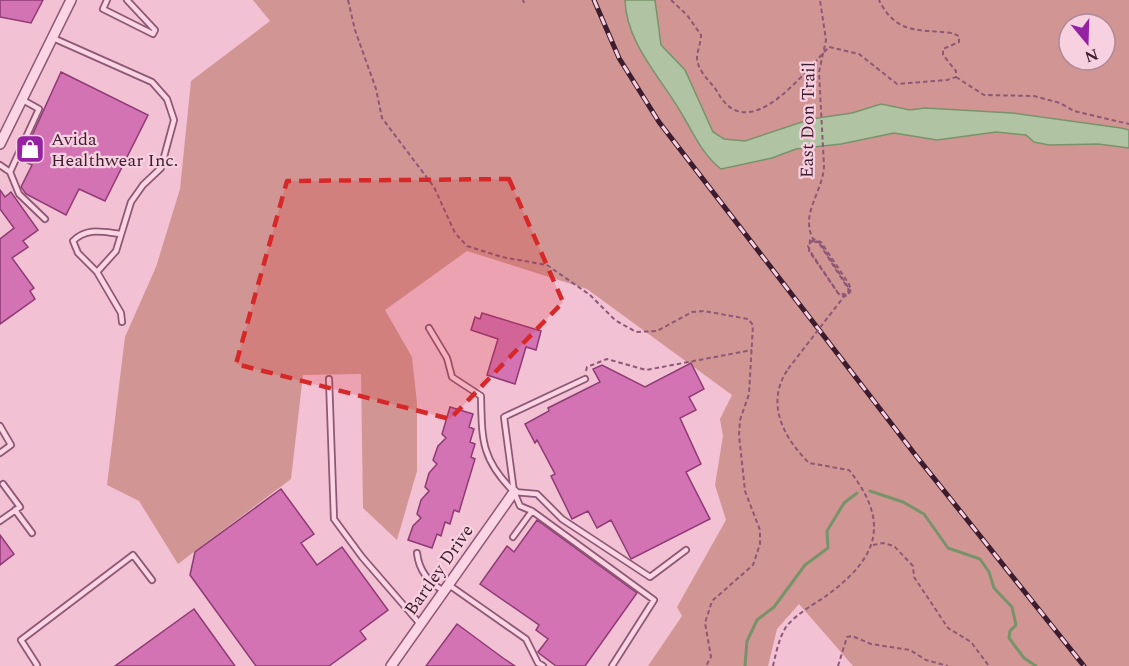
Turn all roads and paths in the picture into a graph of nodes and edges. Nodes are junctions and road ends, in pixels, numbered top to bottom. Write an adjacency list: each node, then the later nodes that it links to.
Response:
1 (71, 0): 8 (street)
2 (107, 0): 3 (lane)
3 (127, 0)
4 (348, 0): 21 (path)
5 (671, 0): 9 (path)
6 (820, 0): 9 (path, East Don Trail)
7 (879, 0): 10 (path)
8 (53, 38): 11 (street); 17 (lane)
9 (823, 54): 10 (path); 33 (path, East Don Trail, bridge)
10 (956, 77): 12 (path)
11 (21, 99): 13 (street); 15 (lane)
12 (1129, 124)
13 (0, 144)
14 (0, 165): 15 (lane)
15 (10, 172): 16 (lane)
16 (45, 219)
17 (120, 234): 18 (lane); 18 (lane)
18 (97, 272): 19 (lane)
19 (122, 322)
20 (429, 328): 27 (lane)
21 (752, 350): 23 (path); 43 (path)
22 (329, 379): 38 (lane)
23 (585, 379): 27 (lane)
24 (0, 426): 25 (lane)
25 (0, 453)
26 (3, 484): 28 (lane)
27 (514, 492): 29 (lane); 34 (lane); 37 (street, Bartley Drive)
28 (15, 510): 30 (lane); 31 (lane)
29 (532, 511): 32 (lane); 42 (lane)
30 (0, 521)
31 (32, 533)
32 (513, 537)
33 (873, 545): 44 (path); 47 (path)
34 (686, 550)
35 (417, 553): 37 (lane)
36 (152, 580): 39 (lane)
37 (447, 588): 38 (street, Bartley Drive); 41 (lane)
38 (420, 624): 40 (street, Bartley Drive)
39 (37, 665)
40 (391, 666)
41 (543, 666)
42 (612, 666)
43 (706, 666)
44 (773, 666)
45 (838, 666): 46 (path)
46 (948, 666)
47 (989, 666)

